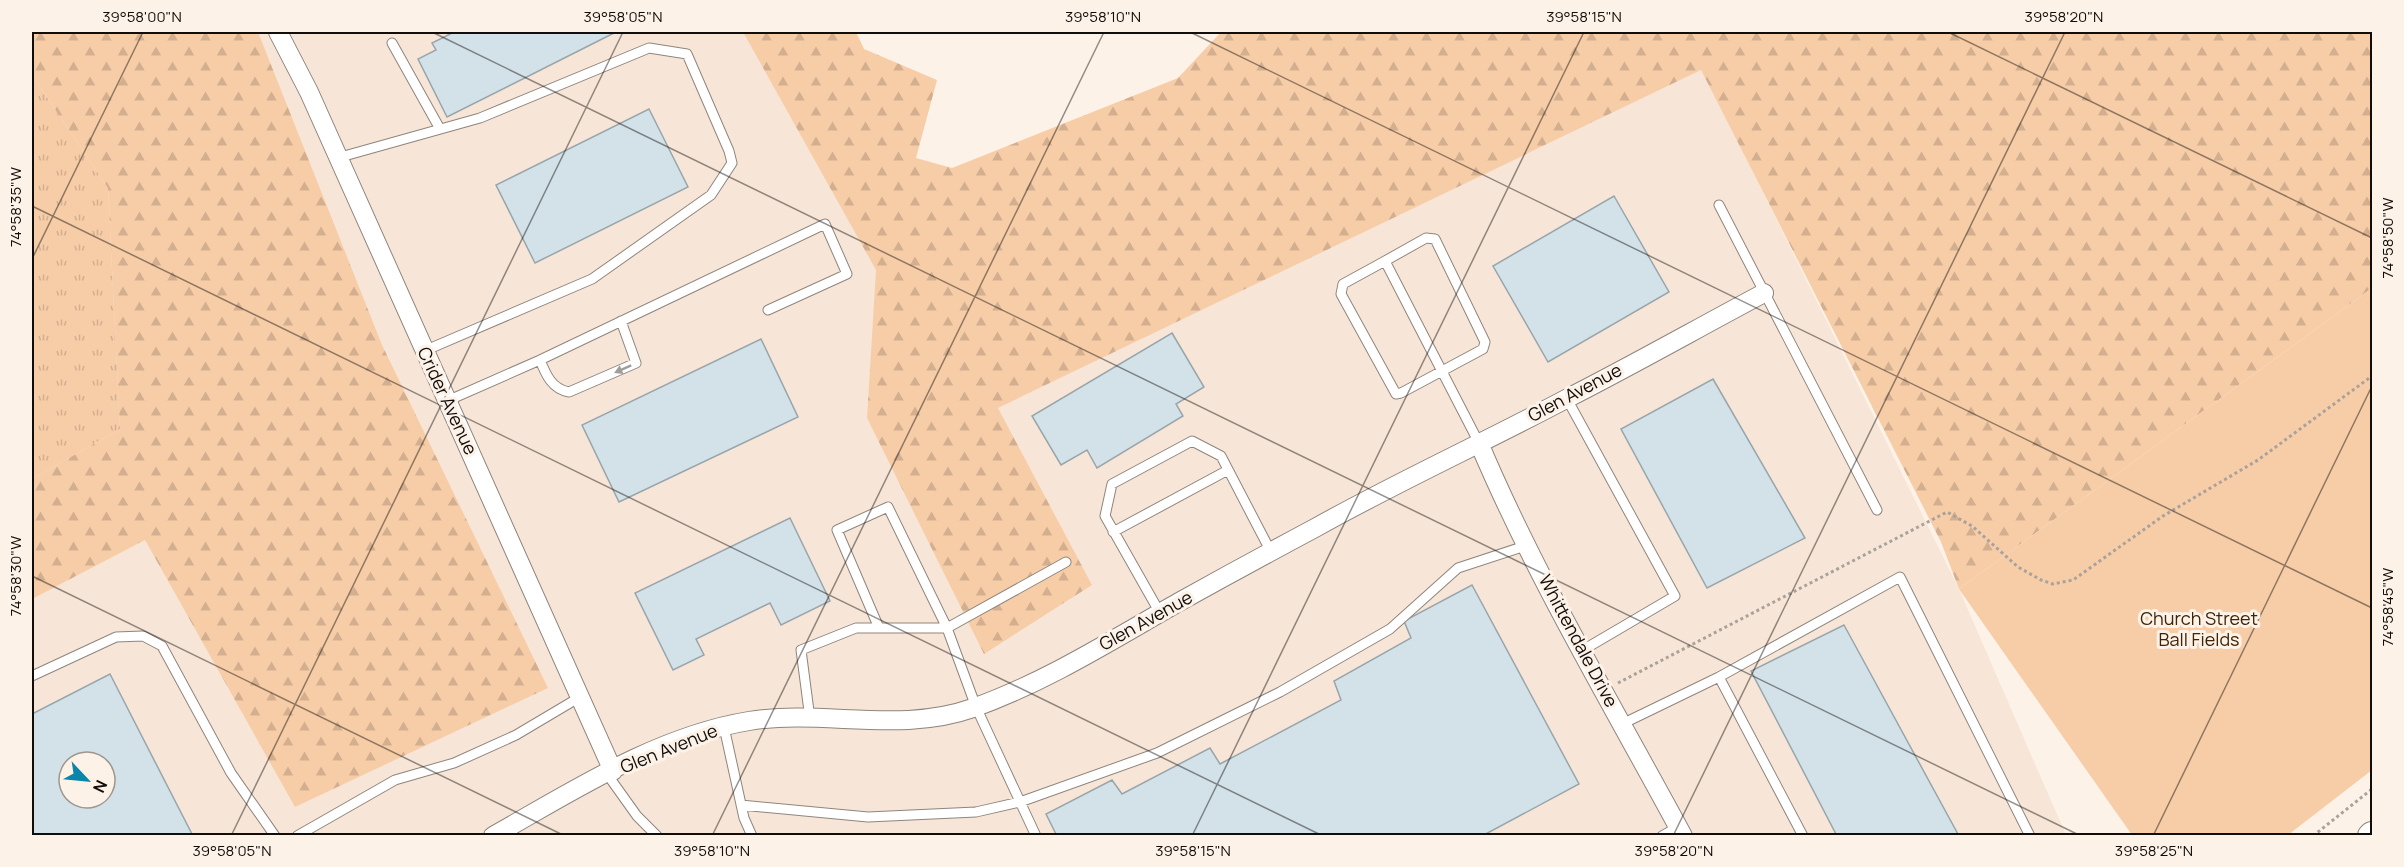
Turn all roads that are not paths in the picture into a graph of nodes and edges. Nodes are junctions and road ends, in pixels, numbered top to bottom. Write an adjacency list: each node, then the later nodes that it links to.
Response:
1 (278, 32): 4 (street, Crider Avenue)
2 (392, 43): 3 (lane)
3 (440, 129): 4 (lane); 10 (lane)
4 (337, 158): 10 (street, Crider Avenue)
5 (1719, 205): 7 (lane)
6 (1385, 261): 12 (lane); 12 (lane); 12 (lane)
7 (1764, 293): 13 (street, Glen Avenue); 17 (lane)
8 (768, 310): 9 (lane)
9 (621, 321): 11 (lane); 11 (lane, one-way to 11)
10 (424, 351): 14 (street, Crider Avenue)
11 (540, 360): 14 (lane)
12 (1443, 371): 15 (lane)
13 (1567, 399): 15 (street, Glen Avenue); 25 (lane)
14 (447, 401): 28 (street, Crider Avenue)
15 (1479, 443): 19 (street, Whittendale Drive); 20 (street, Glen Avenue)
16 (1228, 470): 18 (lane); 18 (lane); 20 (lane)
17 (1877, 510)
18 (1113, 532): 22 (lane)
19 (1528, 545): 25 (street, Whittendale Drive); 34 (lane)
20 (1271, 552): 22 (street, Glen Avenue)
21 (1066, 562): 24 (lane)
22 (1160, 613): 29 (street, Glen Avenue)
23 (879, 628): 24 (lane); 24 (lane); 30 (lane)
24 (947, 628): 29 (lane)
25 (1583, 650): 31 (street, Whittendale Drive)
26 (32, 676): 37 (lane)
27 (1719, 677): 31 (lane); 43 (lane); 44 (lane)
28 (580, 697): 33 (street, Crider Avenue); 38 (lane)
29 (976, 707): 30 (street, Glen Avenue); 34 (lane)
30 (810, 718): 32 (street, Glen Avenue)
31 (1622, 724): 36 (street, Whittendale Drive)
32 (724, 727): 33 (street, Glen Avenue); 35 (lane)
33 (610, 772): 39 (street, Glen Avenue); 40 (lane)
34 (1020, 802): 35 (lane); 42 (lane)
35 (741, 805): 41 (lane)
36 (1674, 833)
37 (274, 836)
38 (297, 836)
39 (493, 836)
40 (657, 836)
41 (752, 836)
42 (1036, 836)
43 (1803, 836)
44 (2030, 836)

